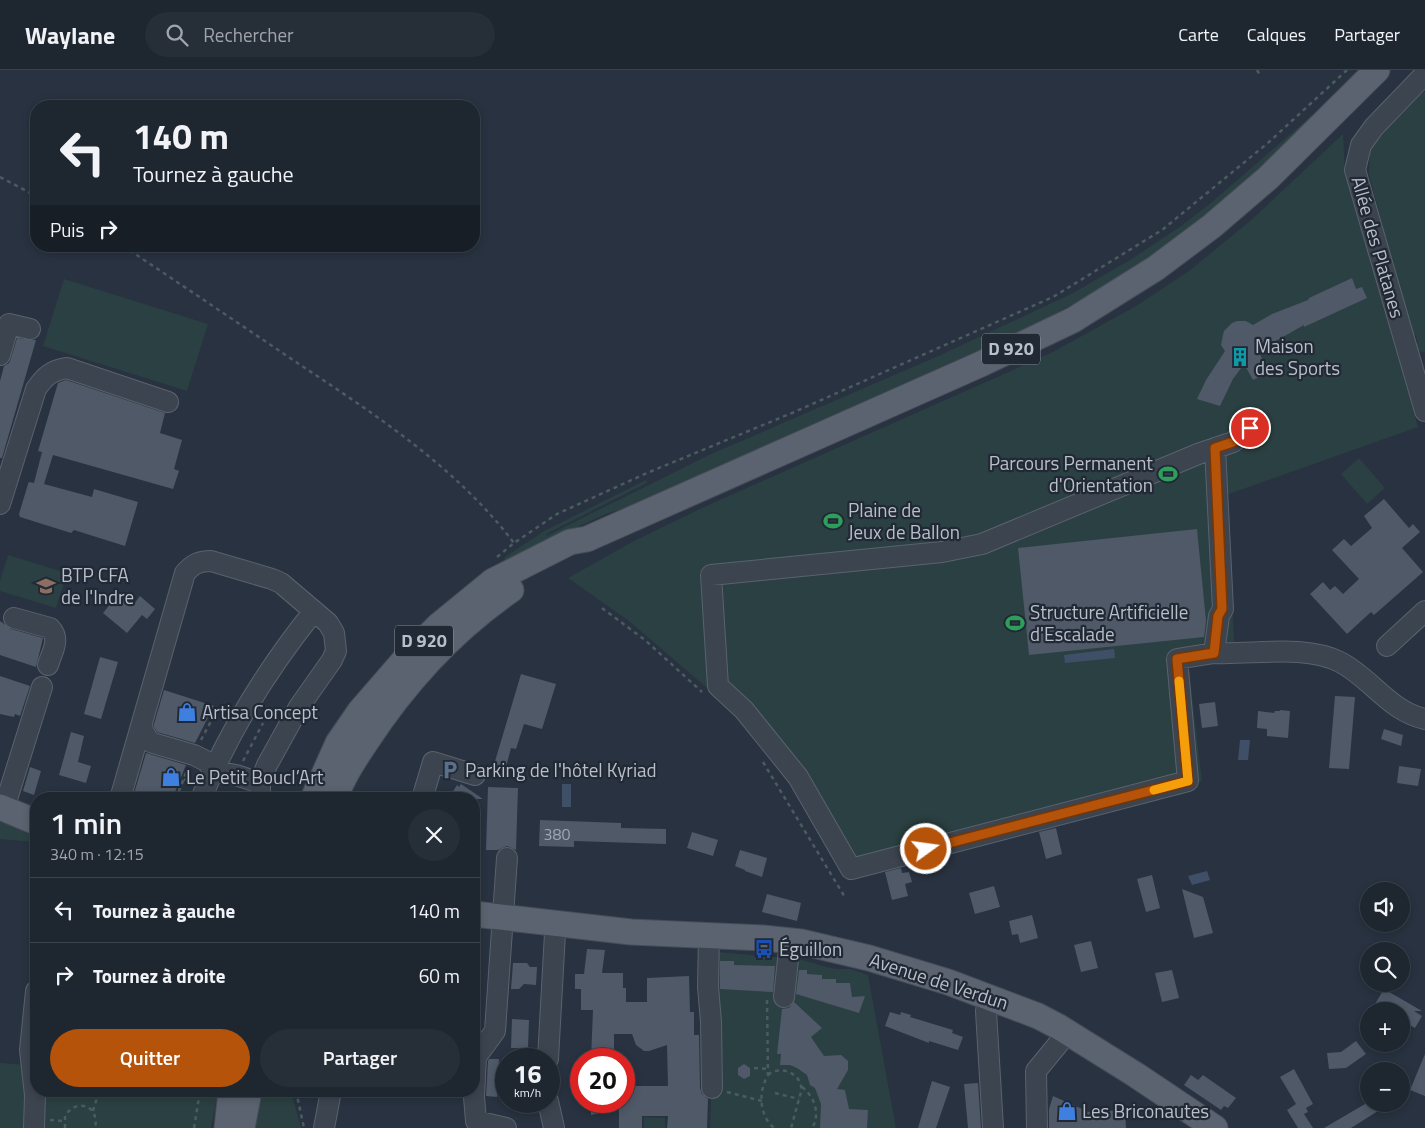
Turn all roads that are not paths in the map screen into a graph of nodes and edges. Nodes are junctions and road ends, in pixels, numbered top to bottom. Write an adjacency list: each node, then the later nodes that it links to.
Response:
1 (1377, 70): 11 (main road, D 920)
2 (1425, 74): 6 (street, Allée des Platanes)
3 (30, 330): 4 (street)
4 (0, 356)
5 (168, 402): 9 (street)
6 (1425, 411)
7 (1250, 428): 8 (street)
8 (1215, 448): 16 (street); 16 (street)
9 (7, 451): 10 (street)
10 (0, 504)
11 (587, 539): 26 (main road, D 920); 27 (main road, D 920)
12 (314, 611): 20 (street); 21 (street); 23 (street)
13 (1425, 611): 15 (street)
14 (14, 618): 17 (street)
15 (1387, 646)
16 (1214, 653): 19 (street)
17 (48, 665)
18 (42, 687): 29 (street)
19 (1425, 719)
20 (142, 723): 21 (street); 24 (street)
21 (214, 771): 23 (street); 25 (street)
22 (475, 776): 28 (street)
23 (260, 791)
24 (122, 792)
25 (204, 792)
26 (316, 792)
27 (338, 792)
28 (424, 792)
29 (2, 801): 30 (main road); 31 (main road)
30 (30, 808)
31 (30, 818)
32 (507, 858): 34 (street)
33 (480, 916): 34 (main road, Avenue de Verdun)
34 (502, 924): 35 (main road, Avenue de Verdun); 36 (main road, Avenue de Verdun); 37 (main road, Avenue de Verdun); 44 (street)
35 (480, 928)
36 (630, 932): 37 (main road, Avenue de Verdun); 38 (main road, Avenue de Verdun)
37 (555, 933): 43 (street)
38 (709, 934): 39 (main road, Avenue de Verdun); 45 (street)
39 (790, 941): 40 (main road, Avenue de Verdun); 41 (street)
40 (989, 996): 42 (main road, Avenue de Verdun); 58 (street)
41 (775, 998)
42 (1068, 1032): 59 (street); 60 (main road, Avenue de Verdun)
43 (549, 1048)
44 (480, 1052)
45 (712, 1088)
46 (35, 1097): 52 (street)
47 (230, 1097): 53 (main road)
48 (248, 1097): 54 (main road)
49 (330, 1097): 55 (street)
50 (474, 1097): 56 (street)
51 (551, 1113): 57 (street)
52 (34, 1128)
53 (227, 1128)
54 (242, 1128)
55 (324, 1128)
56 (506, 1128)
57 (554, 1128)
58 (993, 1128)
59 (1037, 1128)
60 (1215, 1128)

